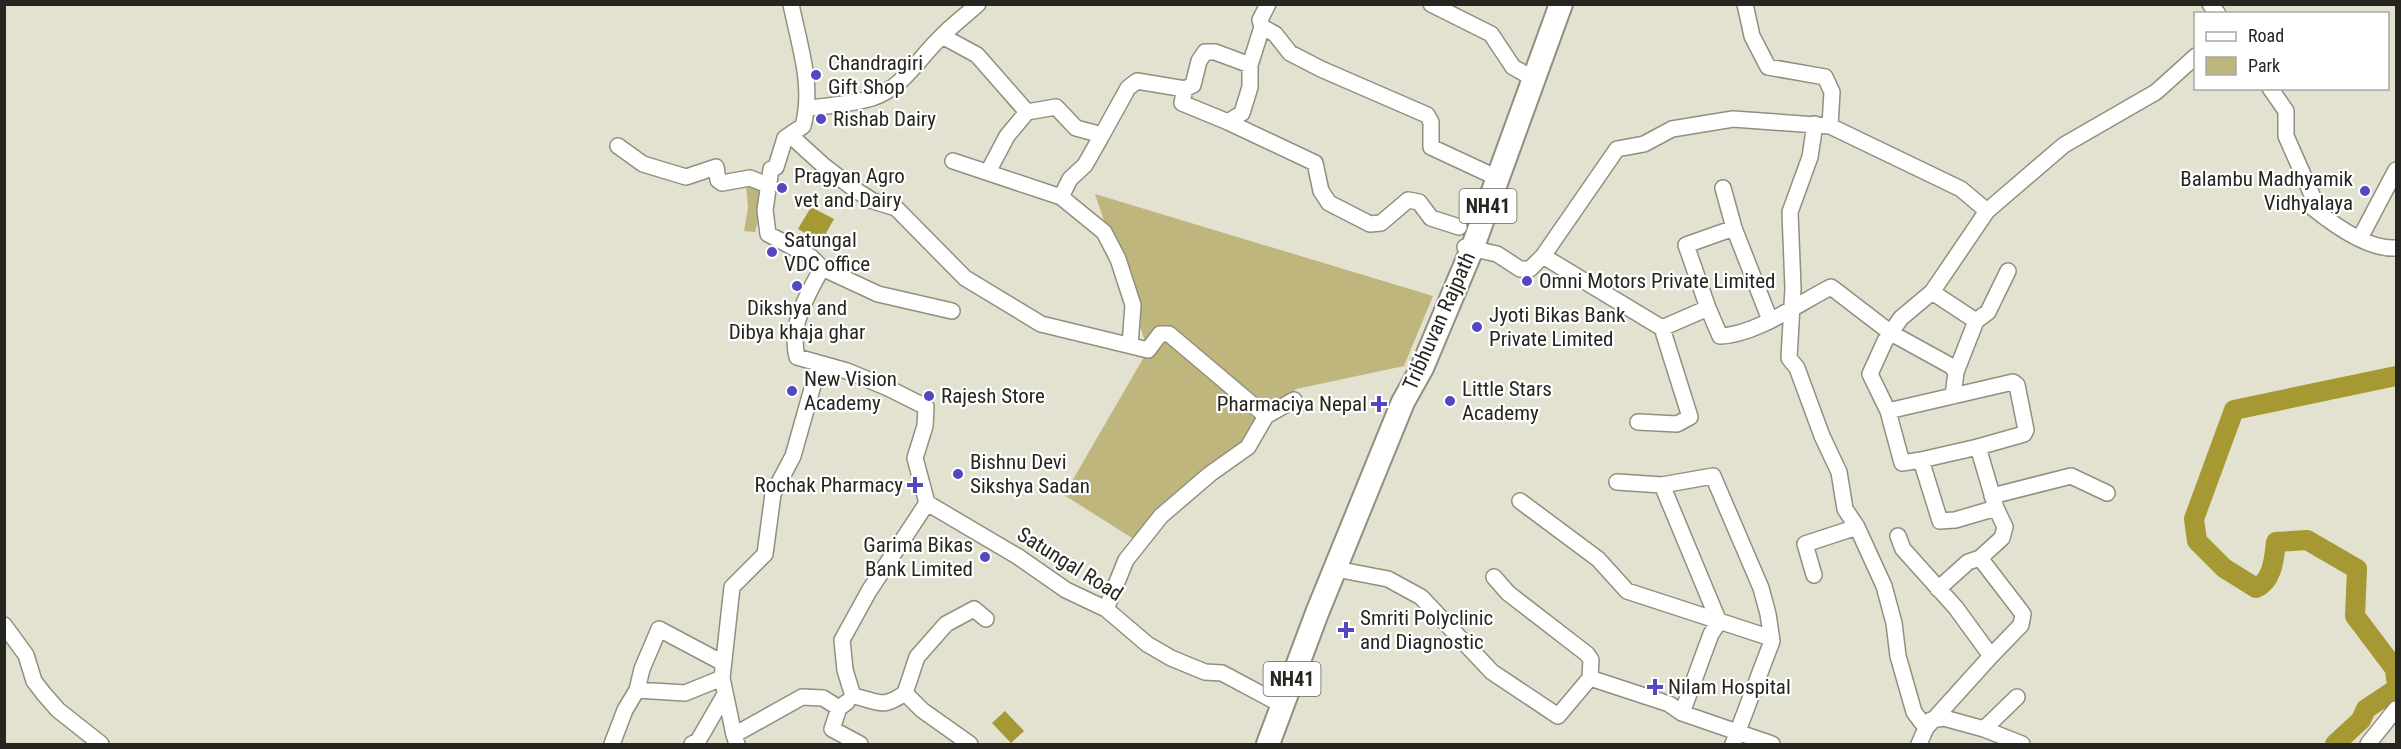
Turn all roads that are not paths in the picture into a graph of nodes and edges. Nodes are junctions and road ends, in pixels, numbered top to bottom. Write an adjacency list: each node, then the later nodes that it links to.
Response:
1 (790, 4): 15 (street)
2 (978, 4): 9 (street)
3 (1268, 4): 8 (street)
4 (1431, 4): 12 (street)
5 (1551, 4): 12 (highway, Tribhuvan Rajpath / NH41)
6 (1562, 4): 12 (highway, Tribhuvan Rajpath / NH41)
7 (1745, 4): 18 (street)
8 (1262, 27): 11 (street); 25 (street)
9 (942, 36): 15 (street); 16 (street)
10 (2194, 58): 29 (street)
11 (1250, 65): 13 (street); 17 (street)
12 (1529, 77): 25 (highway, Tribhuvan Rajpath / NH41); 32 (highway, Tribhuvan Rajpath / NH41)
13 (1185, 89): 17 (street); 19 (street)
14 (2271, 90): 31 (street)
15 (808, 108): 20 (street)
16 (1028, 112): 19 (street); 24 (street)
17 (1228, 122): 32 (street)
18 (1822, 125): 29 (street); 34 (street); 39 (street)
19 (1102, 135): 28 (street)
20 (791, 136): 26 (street); 45 (street)
21 (618, 146): 26 (street)
22 (953, 161): 24 (street)
23 (2397, 170): 31 (street)
24 (988, 172): 28 (street)
25 (1489, 174): 32 (highway, Tribhuvan Rajpath / NH41)
26 (770, 186): 35 (street)
27 (1723, 188): 30 (street)
28 (1061, 197): 45 (street)
29 (1987, 211): 37 (street)
30 (1734, 228): 38 (street); 41 (street)
31 (2360, 238): 33 (street)
32 (1464, 241): 34 (street); 64 (highway, Tribhuvan Rajpath / NH41)
33 (2397, 248)
34 (1543, 256): 43 (street)
35 (822, 268): 40 (street); 46 (street)
36 (2008, 272): 42 (street)
37 (1932, 292): 42 (street); 44 (street)
38 (1708, 308): 41 (street); 43 (street)
39 (1792, 309): 41 (street); 44 (street); 61 (street)
40 (952, 310)
41 (1770, 320)
42 (1976, 321): 47 (street)
43 (1662, 328): 52 (street)
44 (1891, 333): 47 (street); 50 (street)
45 (1130, 345): 51 (street)
46 (819, 364): 59 (street); 74 (street)
47 (1956, 372): 48 (street)
48 (1953, 396): 50 (street); 53 (street)
49 (1294, 400): 51 (street)
50 (1888, 411): 54 (street)
51 (1266, 416): 68 (street)
52 (1638, 422)
53 (1978, 447): 54 (street); 60 (street)
54 (1921, 460): 60 (street)
55 (1617, 482): 56 (street)
56 (1662, 485): 70 (street); 72 (street)
57 (2107, 493): 60 (street)
58 (1520, 501): 70 (street)
59 (927, 502): 68 (street, Satungal Road); 79 (street)
60 (1994, 502): 63 (street)
61 (1857, 527): 65 (street); 85 (street)
62 (1898, 536): 67 (street)
63 (1980, 558): 67 (street); 73 (street)
64 (1336, 569): 75 (street); 81 (highway, Tribhuvan Rajpath / NH41)
65 (1814, 575)
66 (1494, 577): 75 (street)
67 (1938, 589): 73 (street)
68 (1106, 609): 81 (street, Satungal Road)
69 (986, 619): 77 (street)
70 (1719, 622): 72 (street); 84 (street)
71 (4, 625): 89 (street)
72 (1771, 638): 87 (street)
73 (1992, 656): 85 (street)
74 (722, 670): 76 (street); 76 (street); 78 (street)
75 (1590, 678): 84 (street)
76 (637, 690): 90 (street)
77 (905, 693): 79 (street); 93 (street)
78 (724, 696): 88 (street); 91 (street)
79 (853, 696): 82 (street)
80 (2018, 697): 86 (street)
81 (1282, 705): 94 (highway, Tribhuvan Rajpath / NH41)
82 (839, 708): 88 (street); 92 (street)
83 (2397, 709): 98 (street)
84 (1682, 713): 87 (street)
85 (1928, 724): 86 (street); 96 (street)
86 (1984, 729): 97 (street)
87 (1735, 738): 95 (street)
88 (735, 740)
89 (100, 744)
90 (612, 744)
91 (692, 744)
92 (860, 744)
93 (969, 744)
94 (1268, 744)
95 (1772, 744)
96 (1919, 744)
97 (2022, 744)
98 (2368, 744)

